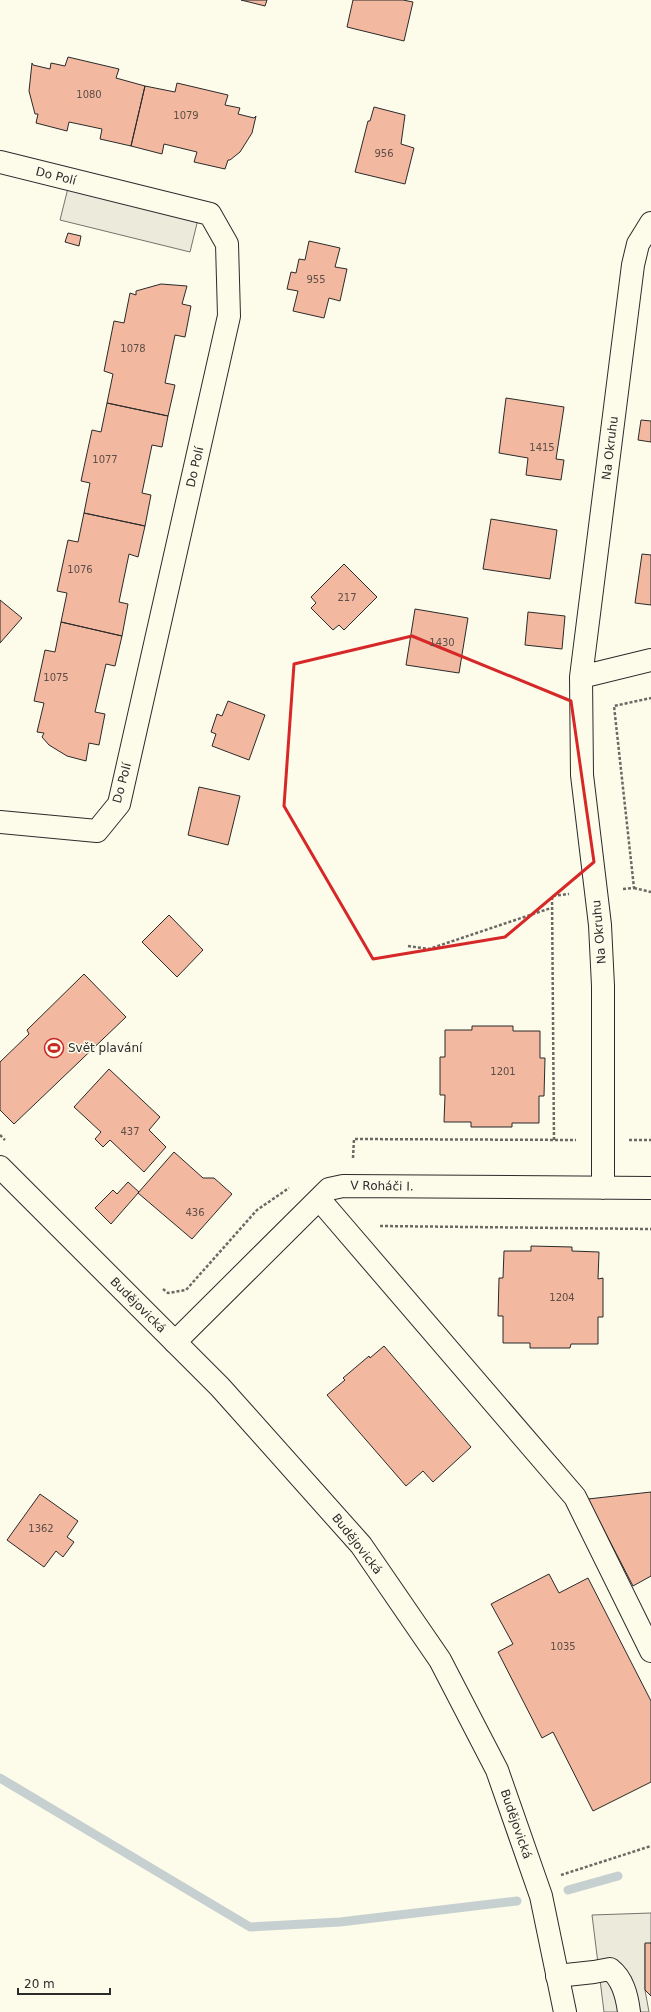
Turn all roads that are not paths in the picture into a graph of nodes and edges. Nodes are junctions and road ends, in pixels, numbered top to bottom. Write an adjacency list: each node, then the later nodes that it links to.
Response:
1 (0, 162): 5 (street, Do Polí)
2 (651, 223): 4 (street, Na Okruhu)
3 (651, 660): 4 (street)
4 (581, 677): 7 (street, Na Okruhu)
5 (0, 822)
6 (0, 1167): 10 (street, Budějovická)
7 (603, 1188): 8 (street, V Roháči I.); 9 (street, V Roháči I.)
8 (651, 1188)
9 (319, 1199): 10 (street, V Roháči I.); 11 (street)
10 (176, 1342): 12 (street, Budějovická)
11 (651, 1651)
12 (557, 1976): 13 (street, Budějovická); 14 (street)
13 (564, 2012)
14 (629, 2012)

